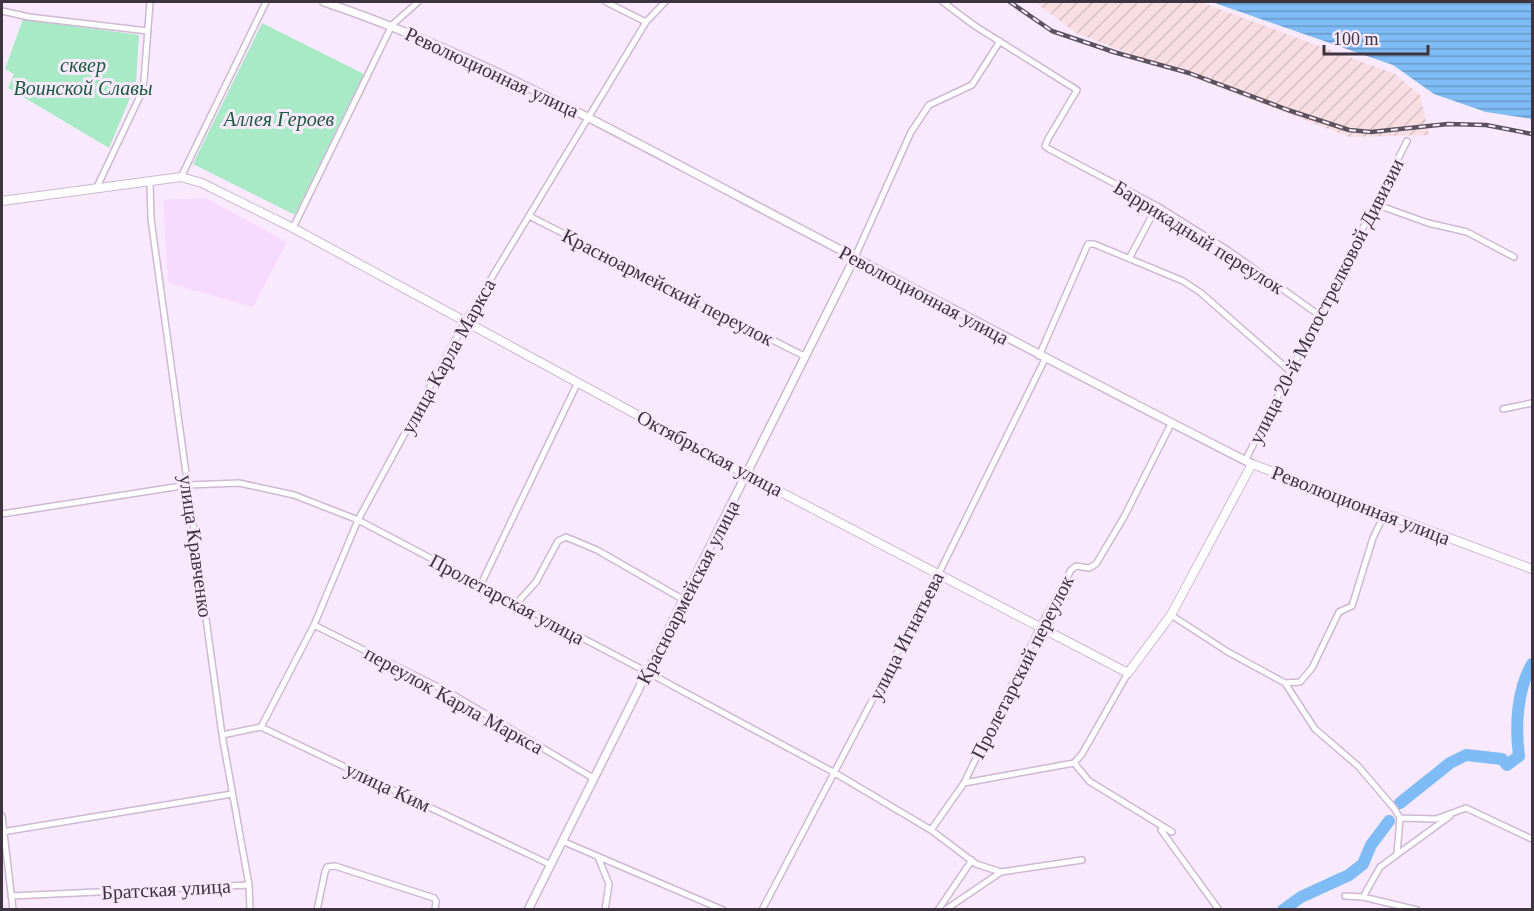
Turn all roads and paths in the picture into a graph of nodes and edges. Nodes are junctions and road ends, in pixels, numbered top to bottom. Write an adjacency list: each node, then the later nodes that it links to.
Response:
1 (150, 2): 11 (street)
2 (266, 2): 15 (street)
3 (324, 2): 10 (street, Революционная улица)
4 (418, 2): 10 (street)
5 (606, 2): 9 (street)
6 (665, 2): 9 (street, улица Карла Маркса)
7 (943, 2): 12 (street)
8 (2, 11): 11 (street)
9 (646, 22): 13 (street, улица Карла Маркса)
10 (392, 25): 13 (street, Революционная улица); 22 (street)
11 (148, 31): 17 (street)
12 (999, 41): 20 (street, Баррикадный переулок); 23 (street, Красноармейская улица)
13 (590, 118): 21 (street, улица Карла Маркса); 23 (street, Революционная улица)
14 (1407, 141): 19 (street, улица 20-й Мотострелковой Дивизии)
15 (181, 177): 16 (main road); 22 (main road, Октябрьская улица)
16 (150, 181): 17 (main road); 37 (street, улица Кравченко)
17 (96, 189): 18 (main road)
18 (2, 201)
19 (1375, 204): 25 (street); 26 (street, улица 20-й Мотострелковой Дивизии)
20 (1157, 206): 24 (street); 26 (street, Баррикадный переулок)
21 (531, 216): 27 (street, улица Карла Маркса); 28 (street, Красноармейский переулок)
22 (293, 228): 27 (main road, Октябрьская улица)
23 (855, 257): 28 (street, Красноармейская улица); 29 (street, Революционная улица)
24 (1130, 257): 29 (street, улица Игнатьева); 30 (street)
25 (1514, 257)
26 (1319, 315): 30 (street, улица 20-й Мотострелковой Дивизии)
27 (465, 320): 31 (main road, Октябрьская улица); 40 (street, улица Карла Маркса)
28 (806, 357): 36 (street, Красноармейская улица)
29 (1042, 357): 34 (street, Революционная улица); 44 (street, улица Игнатьева)
30 (1291, 372): 35 (street, улица 20-й Мотострелковой Дивизии)
31 (578, 382): 36 (main road, Октябрьская улица); 45 (street)
32 (1533, 403): 33 (street)
33 (1503, 409)
34 (1171, 424): 35 (street, Революционная улица); 50 (street, Пролетарский переулок)
35 (1249, 463): 39 (main road, Революционная улица); 48 (main road, улица 20-й Мотострелковой Дивизии)
36 (748, 475): 44 (main road, Октябрьская улица); 46 (street, Красноармейская улица)
37 (188, 484): 38 (street, Пролетарская улица); 40 (street, Пролетарская улица); 55 (street, улица Кравченко)
38 (2, 514)
39 (1384, 515): 42 (main road, Революционная улица); 53 (street)
40 (358, 520): 45 (street, Пролетарская улица); 49 (street, улица Карла Маркса)
41 (1533, 561): 42 (street)
42 (1524, 565): 43 (main road, Революционная улица)
43 (1533, 569)
44 (938, 575): 50 (main road, Октябрьская улица); 57 (street, улица Игнатьева)
45 (480, 586): 47 (street, Пролетарская улица)
46 (684, 600): 47 (street); 51 (street, Красноармейская улица)
47 (516, 604): 51 (street, Пролетарская улица)
48 (1171, 615): 52 (main road, улица 20-й Мотострелковой Дивизии); 53 (street)
49 (314, 625): 54 (street, улица Карла Маркса); 58 (street, переулок Карла Маркса)
50 (1040, 627): 52 (main road, Октябрьская улица); 59 (street, Пролетарский переулок)
51 (647, 672): 57 (street, Пролетарская улица); 58 (street, Красноармейская улица)
52 (1128, 674): 56 (street, улица 20-й Мотострелковой Дивизии)
53 (1285, 683): 63 (street)
54 (261, 727): 55 (street); 74 (street, улица Ким)
55 (222, 735): 60 (street, улица Кравченко)
56 (1074, 763): 59 (street); 64 (street)
57 (835, 773): 65 (street, Пролетарская улица); 88 (street, улица Игнатьева)
58 (593, 778): 69 (street, Красноармейская улица)
59 (964, 783): 65 (street, Пролетарский переулок)
60 (232, 794): 66 (street); 77 (street, улица Кравченко)
61 (1454, 813): 63 (street); 68 (street); 70 (street)
62 (2, 816): 66 (street)
63 (1400, 818): 70 (street)
64 (1158, 826): 67 (street); 91 (street)
65 (931, 830): 72 (street, Пролетарская улица)
66 (2, 832): 75 (street)
67 (1172, 832)
68 (1533, 839)
69 (562, 841): 71 (street); 74 (street, Красноармейская улица)
70 (1397, 854): 80 (street)
71 (598, 856): 86 (street); 87 (street)
72 (972, 860): 76 (street, Пролетарская улица); 89 (street)
73 (1082, 860): 76 (street)
74 (551, 865): 85 (street, Красноармейская улица)
75 (5, 870): 78 (street)
76 (1001, 872): 90 (street)
77 (249, 885): 78 (street, Братская улица); 82 (street, улица Кравченко)
78 (11, 896): 81 (street)
79 (1345, 896): 80 (street)
80 (1363, 897): 92 (street)
81 (13, 909)
82 (250, 909)
83 (317, 909): 84 (street)
84 (435, 909)
85 (528, 909)
86 (605, 909)
87 (723, 909)
88 (762, 909)
89 (938, 909)
90 (945, 909)
91 (1219, 909)
92 (1413, 909)

